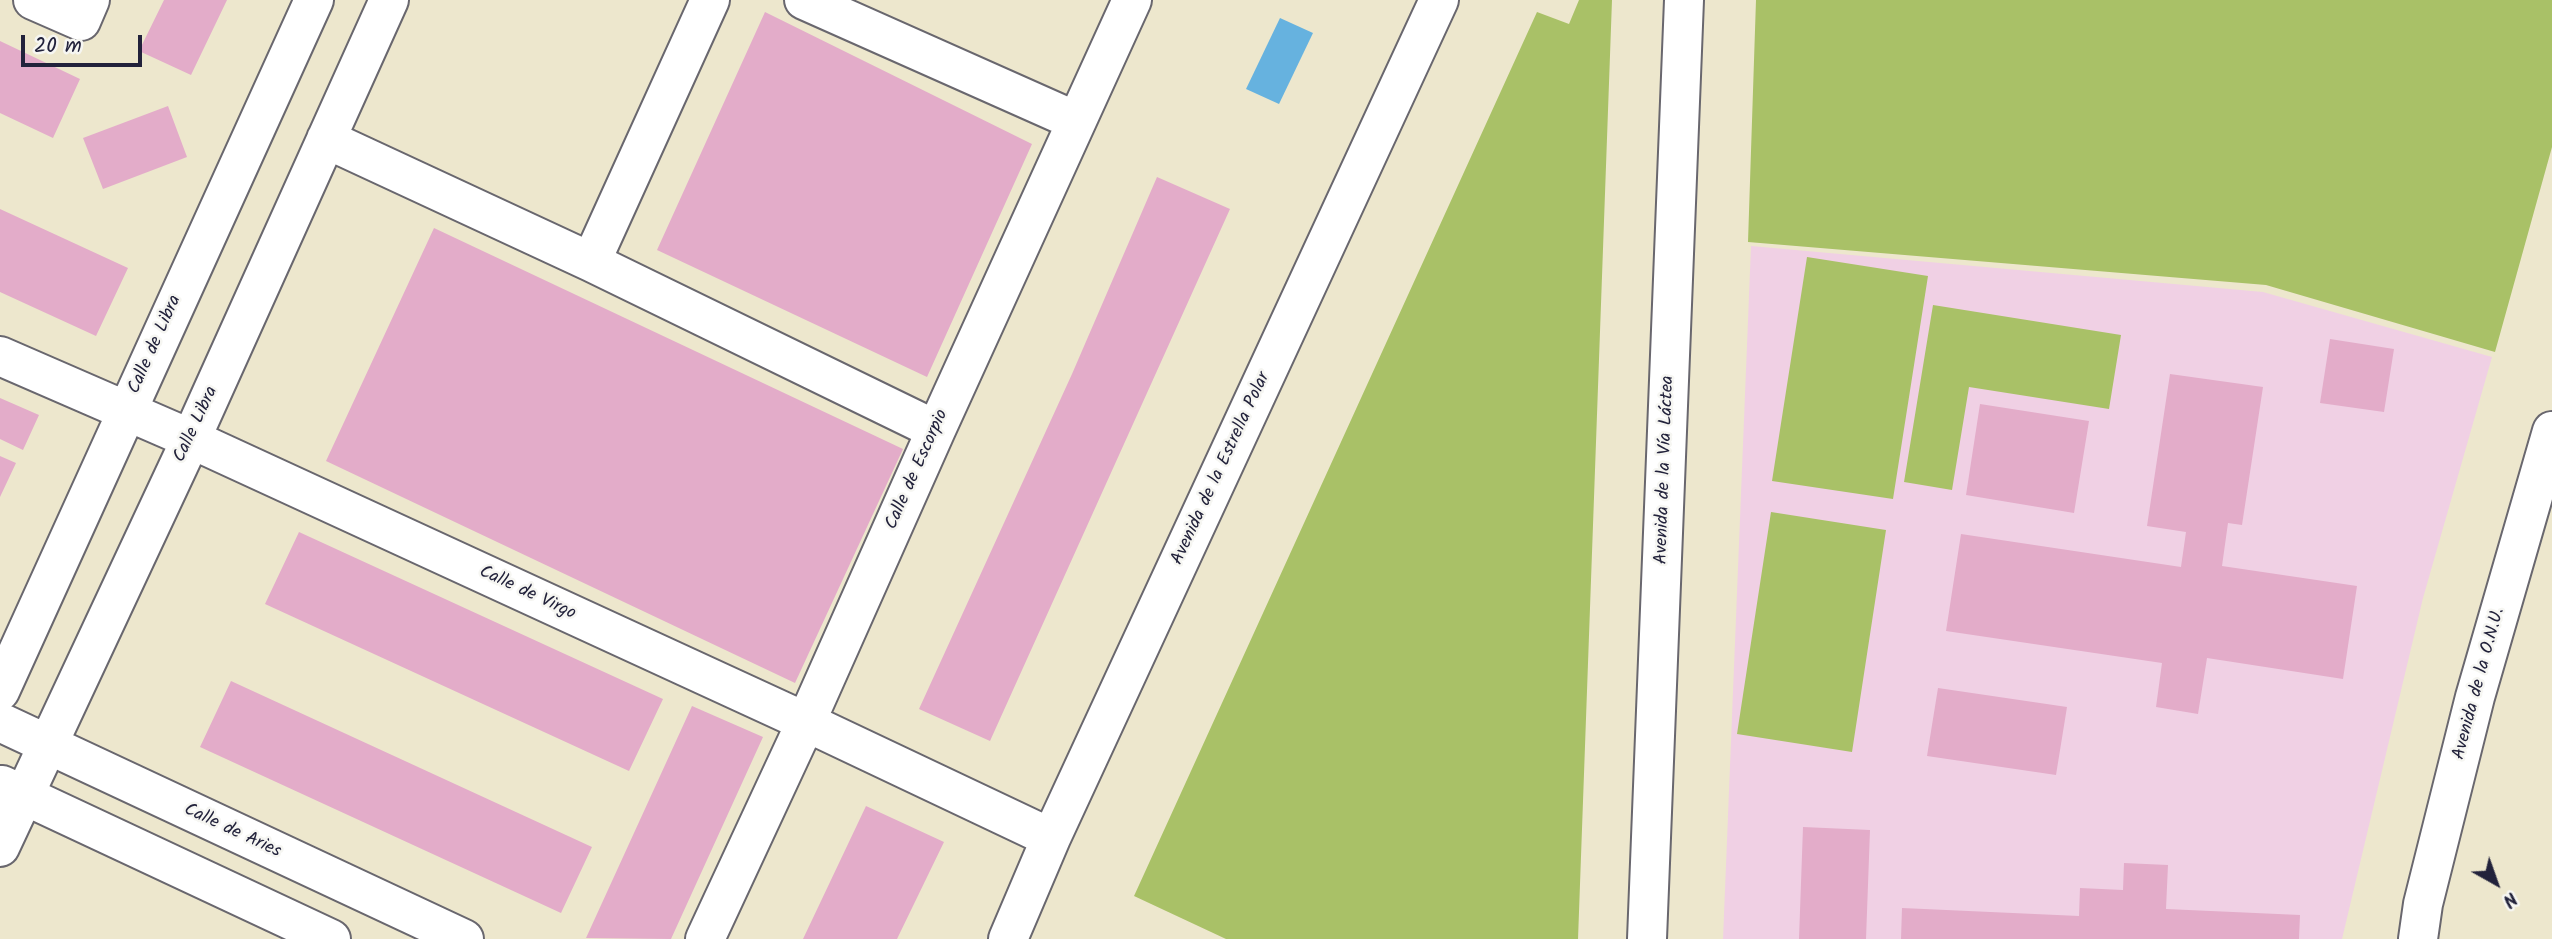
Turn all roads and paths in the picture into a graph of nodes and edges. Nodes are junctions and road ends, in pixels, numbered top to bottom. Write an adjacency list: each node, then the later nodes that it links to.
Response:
1 (33, 0): 2 (street)
2 (90, 0)
3 (314, 0): 14 (street, Calle de Libra)
4 (389, 0): 11 (street, Calle Libra)
5 (710, 0): 12 (street)
6 (804, 0): 10 (street)
7 (1132, 0): 10 (street, Calle de Escorpio)
8 (1438, 0): 23 (street, Avenida de la Estrella Polar)
9 (1684, 0): 29 (street, Avenida de la Vía Láctea)
10 (1076, 121): 15 (street, Calle de Escorpio)
11 (326, 139): 12 (street); 17 (street, Calle Libra)
12 (591, 262): 15 (street)
13 (0, 356): 14 (street, Calle de Virgo)
14 (127, 410): 17 (street, Calle de Virgo); 18 (street, Calle de Libra)
15 (936, 429): 20 (street, Calle de Escorpio)
16 (2552, 431): 30 (street, Avenida de la O.N.U.)
17 (191, 439): 20 (street, Calle de Virgo); 21 (street, Calle Libra)
18 (0, 691)
19 (0, 722): 21 (street, Calle de Aries)
20 (806, 722): 23 (street, Calle de Virgo); 27 (street, Calle de Escorpio)
21 (46, 746): 22 (street, Calle Libra); 26 (street, Calle de Aries)
22 (12, 789): 24 (street, Calle Libra); 25 (street)
23 (1051, 838): 28 (street, Avenida de la Estrella Polar)
24 (0, 847)
25 (309, 935)
26 (464, 939)
27 (705, 939)
28 (1008, 939)
29 (1647, 939)
30 (2418, 939)

